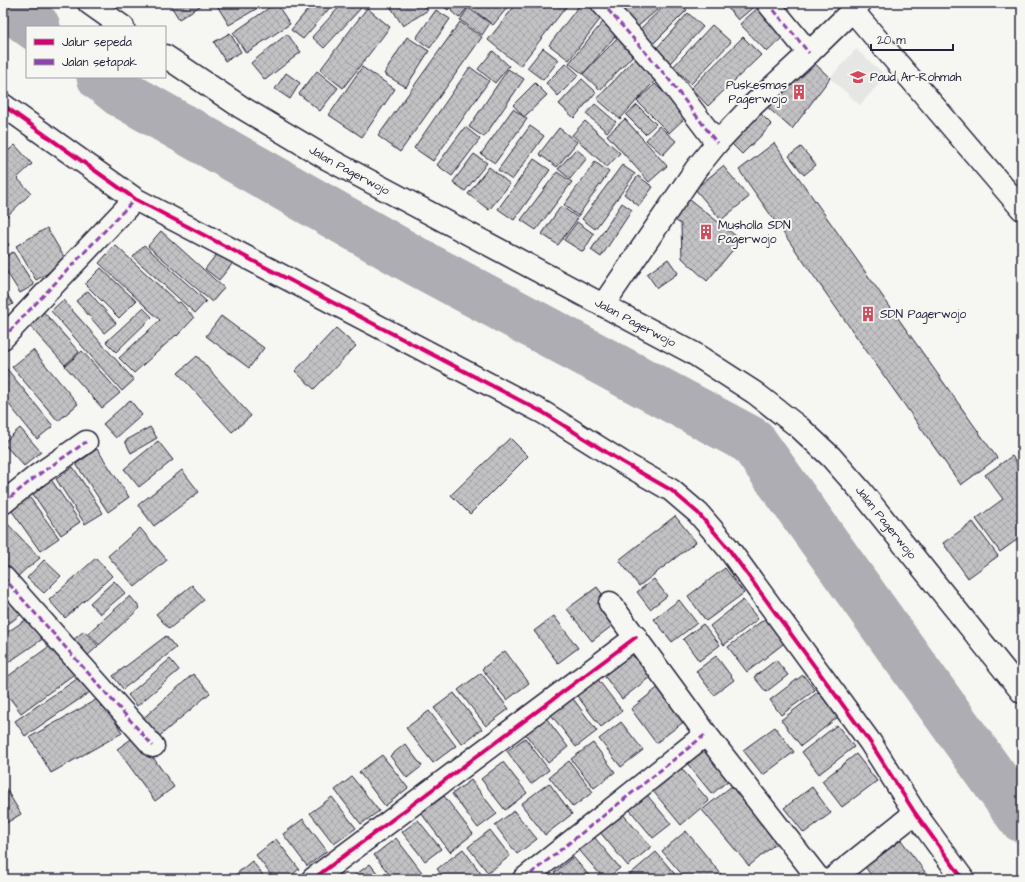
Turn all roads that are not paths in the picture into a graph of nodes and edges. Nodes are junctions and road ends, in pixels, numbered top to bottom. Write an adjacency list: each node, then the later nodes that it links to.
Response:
1 (89, 3): 5 (street)
2 (602, 3): 9 (street)
3 (768, 3): 6 (street)
4 (856, 7): 6 (street); 11 (street)
5 (122, 26)
6 (809, 53): 9 (street)
7 (166, 57): 12 (street, Jalan Pagerwojo)
8 (3, 105): 10 (street)
9 (717, 143): 12 (street)
10 (136, 199): 13 (street); 22 (street)
11 (1022, 209)
12 (603, 305): 19 (street, Jalan Pagerwojo)
13 (3, 338)
14 (86, 442): 15 (street)
15 (3, 503)
16 (3, 577): 21 (street)
17 (610, 602): 18 (street)
18 (636, 637): 20 (street); 23 (street)
19 (1022, 692)
20 (706, 734): 24 (street); 25 (street)
21 (152, 746)
22 (915, 813): 26 (street); 27 (street)
23 (314, 879)
24 (524, 879)
25 (819, 879)
26 (832, 879)
27 (963, 879)

